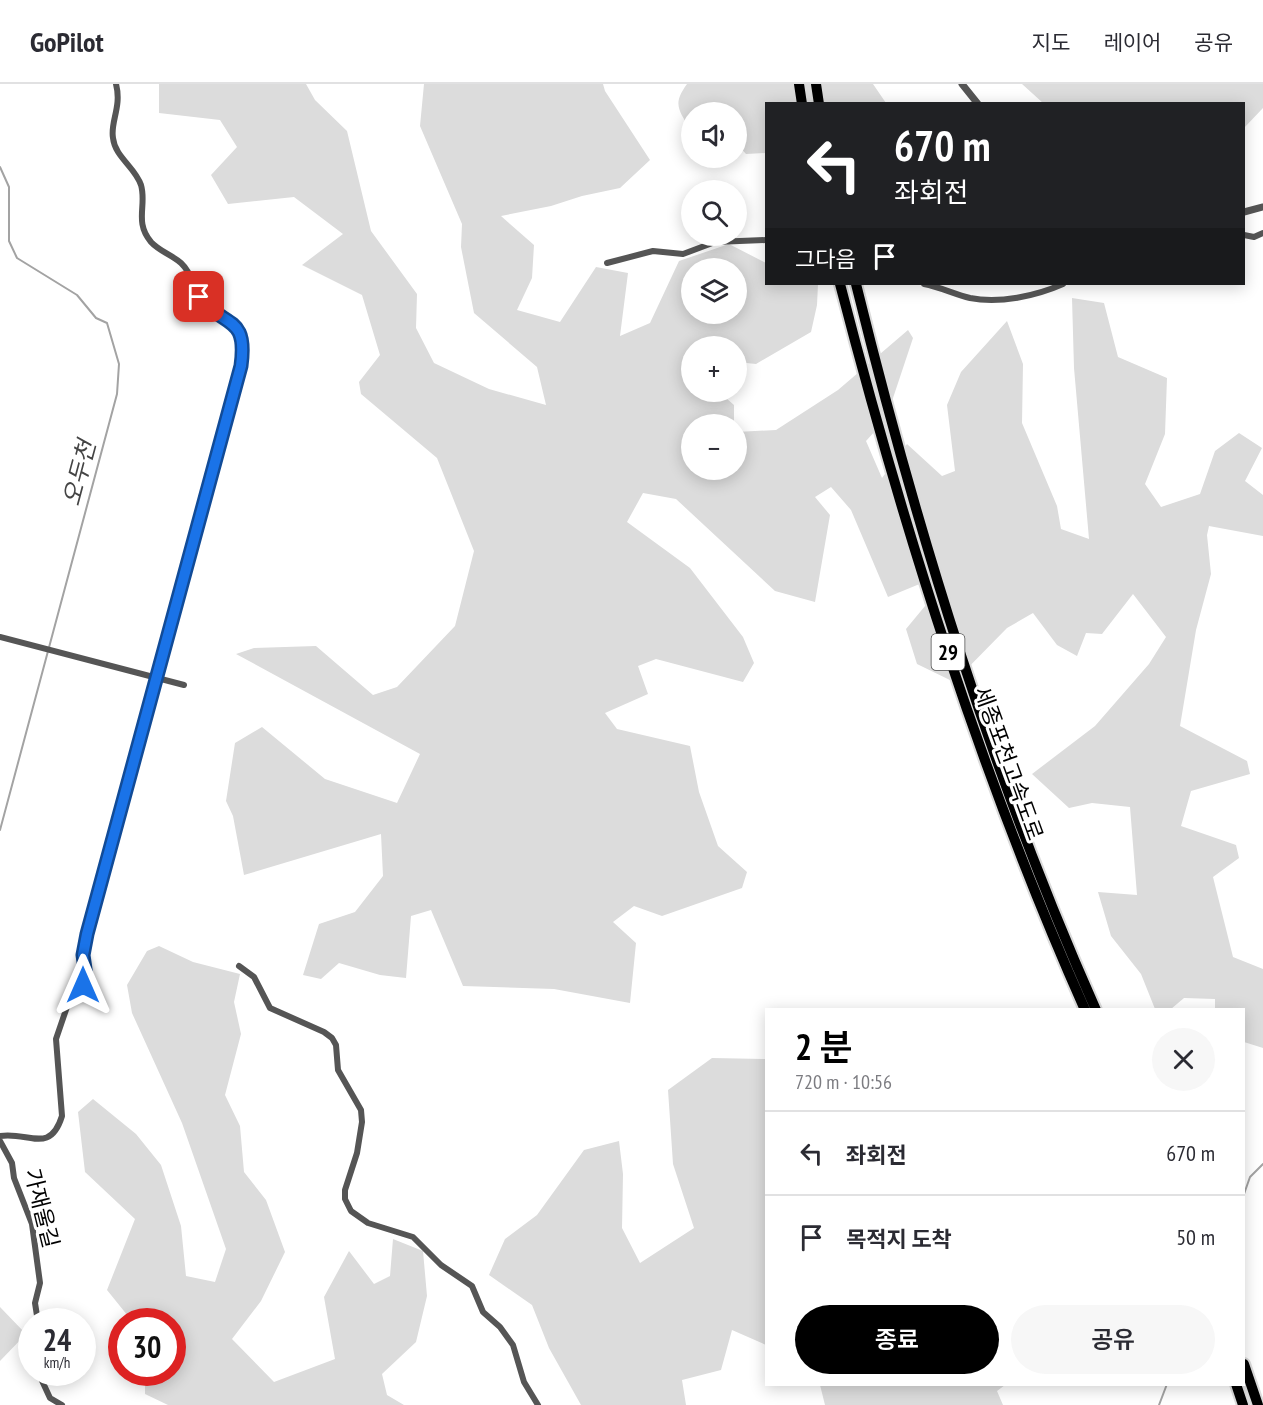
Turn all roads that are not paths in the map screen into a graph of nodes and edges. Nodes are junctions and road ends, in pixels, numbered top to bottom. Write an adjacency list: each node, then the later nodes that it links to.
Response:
1 (117, 84): 19 (street)
2 (799, 84): 5 (highway)
3 (816, 84): 6 (highway)
4 (962, 84): 7 (street)
5 (802, 102)
6 (819, 102)
7 (976, 102)
8 (1263, 207): 9 (street)
9 (1245, 212)
10 (1263, 234): 11 (street)
11 (1245, 235)
12 (765, 240): 13 (street)
13 (607, 263)
14 (840, 285): 22 (highway, 세종포천고속도로 / 29)
15 (856, 285): 23 (highway, 세종포천고속도로 / 29)
16 (927, 285): 17 (street)
17 (1060, 285)
18 (0, 637): 19 (street)
19 (157, 676): 20 (street); 24 (street)
20 (184, 685)
21 (238, 966): 31 (street)
22 (1084, 1008)
23 (1095, 1008)
24 (0, 1136)
25 (0, 1141): 26 (street, 가재울길)
26 (36, 1308)
27 (1245, 1367): 33 (highway)
28 (44, 1386): 30 (street)
29 (1237, 1386): 32 (highway)
30 (62, 1405)
31 (538, 1405)
32 (1243, 1405)
33 (1258, 1405)

